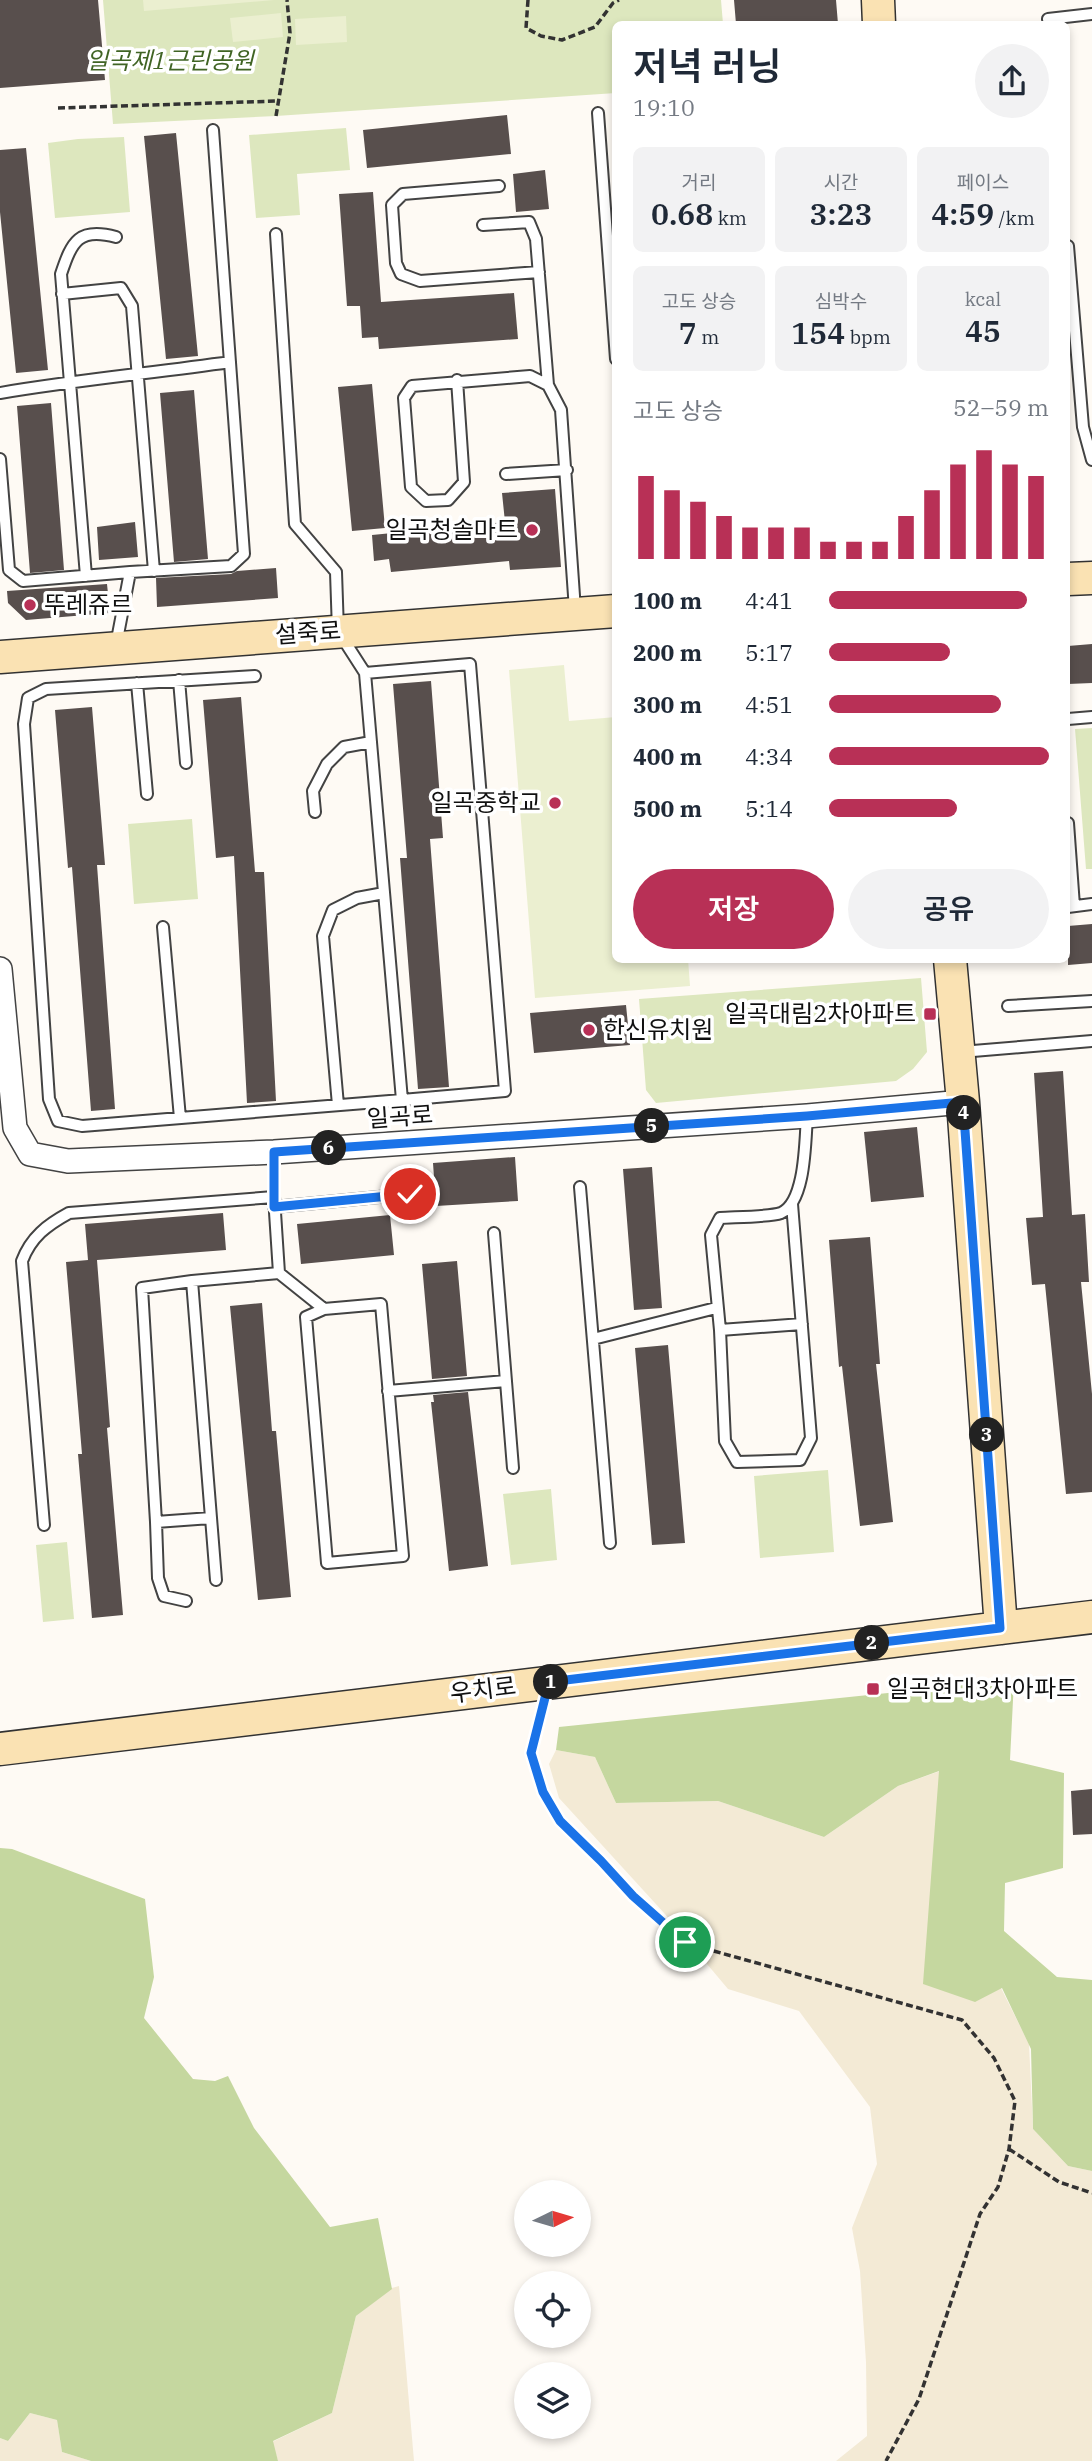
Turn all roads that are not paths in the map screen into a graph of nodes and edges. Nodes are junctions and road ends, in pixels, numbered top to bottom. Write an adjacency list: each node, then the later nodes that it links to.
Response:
1 (878, 0): 3 (main road)
2 (1092, 14): 4 (lane)
3 (879, 21)
4 (1048, 21)
5 (598, 113): 14 (lane)
6 (213, 130): 15 (lane)
7 (499, 187): 12 (lane)
8 (483, 225): 12 (lane)
9 (276, 234): 32 (lane)
10 (116, 237): 13 (lane)
11 (1070, 270): 22 (lane)
12 (539, 272): 19 (lane)
13 (62, 295): 16 (lane); 18 (lane)
14 (612, 304)
15 (230, 362): 16 (lane); 25 (lane)
16 (136, 375): 18 (lane); 25 (lane)
17 (457, 380): 17 (lane); 19 (lane)
18 (68, 381): 20 (lane); 27 (lane)
19 (548, 385): 23 (lane)
20 (0, 393)
21 (0, 459): 27 (lane)
22 (1092, 460)
23 (567, 470): 24 (lane); 31 (lane)
24 (506, 474)
25 (154, 571): 26 (lane)
26 (130, 572): 27 (lane); 33 (lane)
27 (86, 576)
28 (1092, 578): 29 (main road)
29 (1070, 579)
30 (612, 611): 31 (main road, 설죽로)
31 (576, 613): 32 (main road, 설죽로)
32 (338, 631): 33 (main road, 설죽로); 35 (lane)
33 (115, 648): 34 (main road, 설죽로)
34 (0, 657)
35 (365, 673): 41 (lane); 57 (lane)
36 (254, 676): 37 (lane)
37 (179, 680): 38 (lane); 42 (lane)
38 (138, 683): 43 (lane); 61 (lane)
39 (1092, 717): 40 (lane)
40 (1070, 719)
41 (371, 742): 44 (lane); 46 (lane)
42 (186, 762)
43 (147, 794)
44 (315, 811)
45 (1070, 879): 48 (lane)
46 (384, 894): 57 (lane); 59 (lane)
47 (1092, 904): 48 (lane)
48 (1071, 907)
49 (163, 927): 61 (lane)
50 (950, 963): 55 (main road)
51 (0, 969): 56 (street, 일곡로)
52 (1092, 1001): 53 (lane)
53 (1008, 1006)
54 (1092, 1041): 55 (lane)
55 (958, 1052): 58 (main road)
56 (5, 1092): 62 (street, 일곡로)
57 (402, 1100): 59 (lane)
58 (963, 1102): 60 (street, 일곡로); 85 (main road)
59 (338, 1105): 61 (lane)
60 (807, 1116): 62 (street, 일곡로); 66 (lane)
61 (180, 1118)
62 (274, 1152): 65 (lane)
63 (580, 1187): 74 (lane)
64 (410, 1194): 65 (lane)
65 (274, 1202): 68 (lane); 80 (lane)
66 (792, 1204): 71 (lane); 72 (lane)
67 (495, 1233): 75 (lane)
68 (279, 1273): 69 (lane); 70 (lane)
69 (192, 1281): 78 (lane); 79 (lane)
70 (324, 1308): 76 (lane); 76 (lane)
71 (716, 1308): 73 (lane); 74 (lane)
72 (802, 1324): 73 (lane); 73 (lane)
73 (720, 1330)
74 (593, 1339): 81 (lane)
75 (506, 1381): 76 (lane); 77 (lane)
76 (388, 1391)
77 (513, 1468)
78 (211, 1517): 79 (lane); 82 (lane)
79 (156, 1522): 83 (lane)
80 (44, 1525)
81 (610, 1543)
82 (216, 1580)
83 (186, 1601)
84 (1092, 1617): 85 (main road, 우치로)
85 (1000, 1628): 86 (main road, 우치로)
86 (0, 1749)

